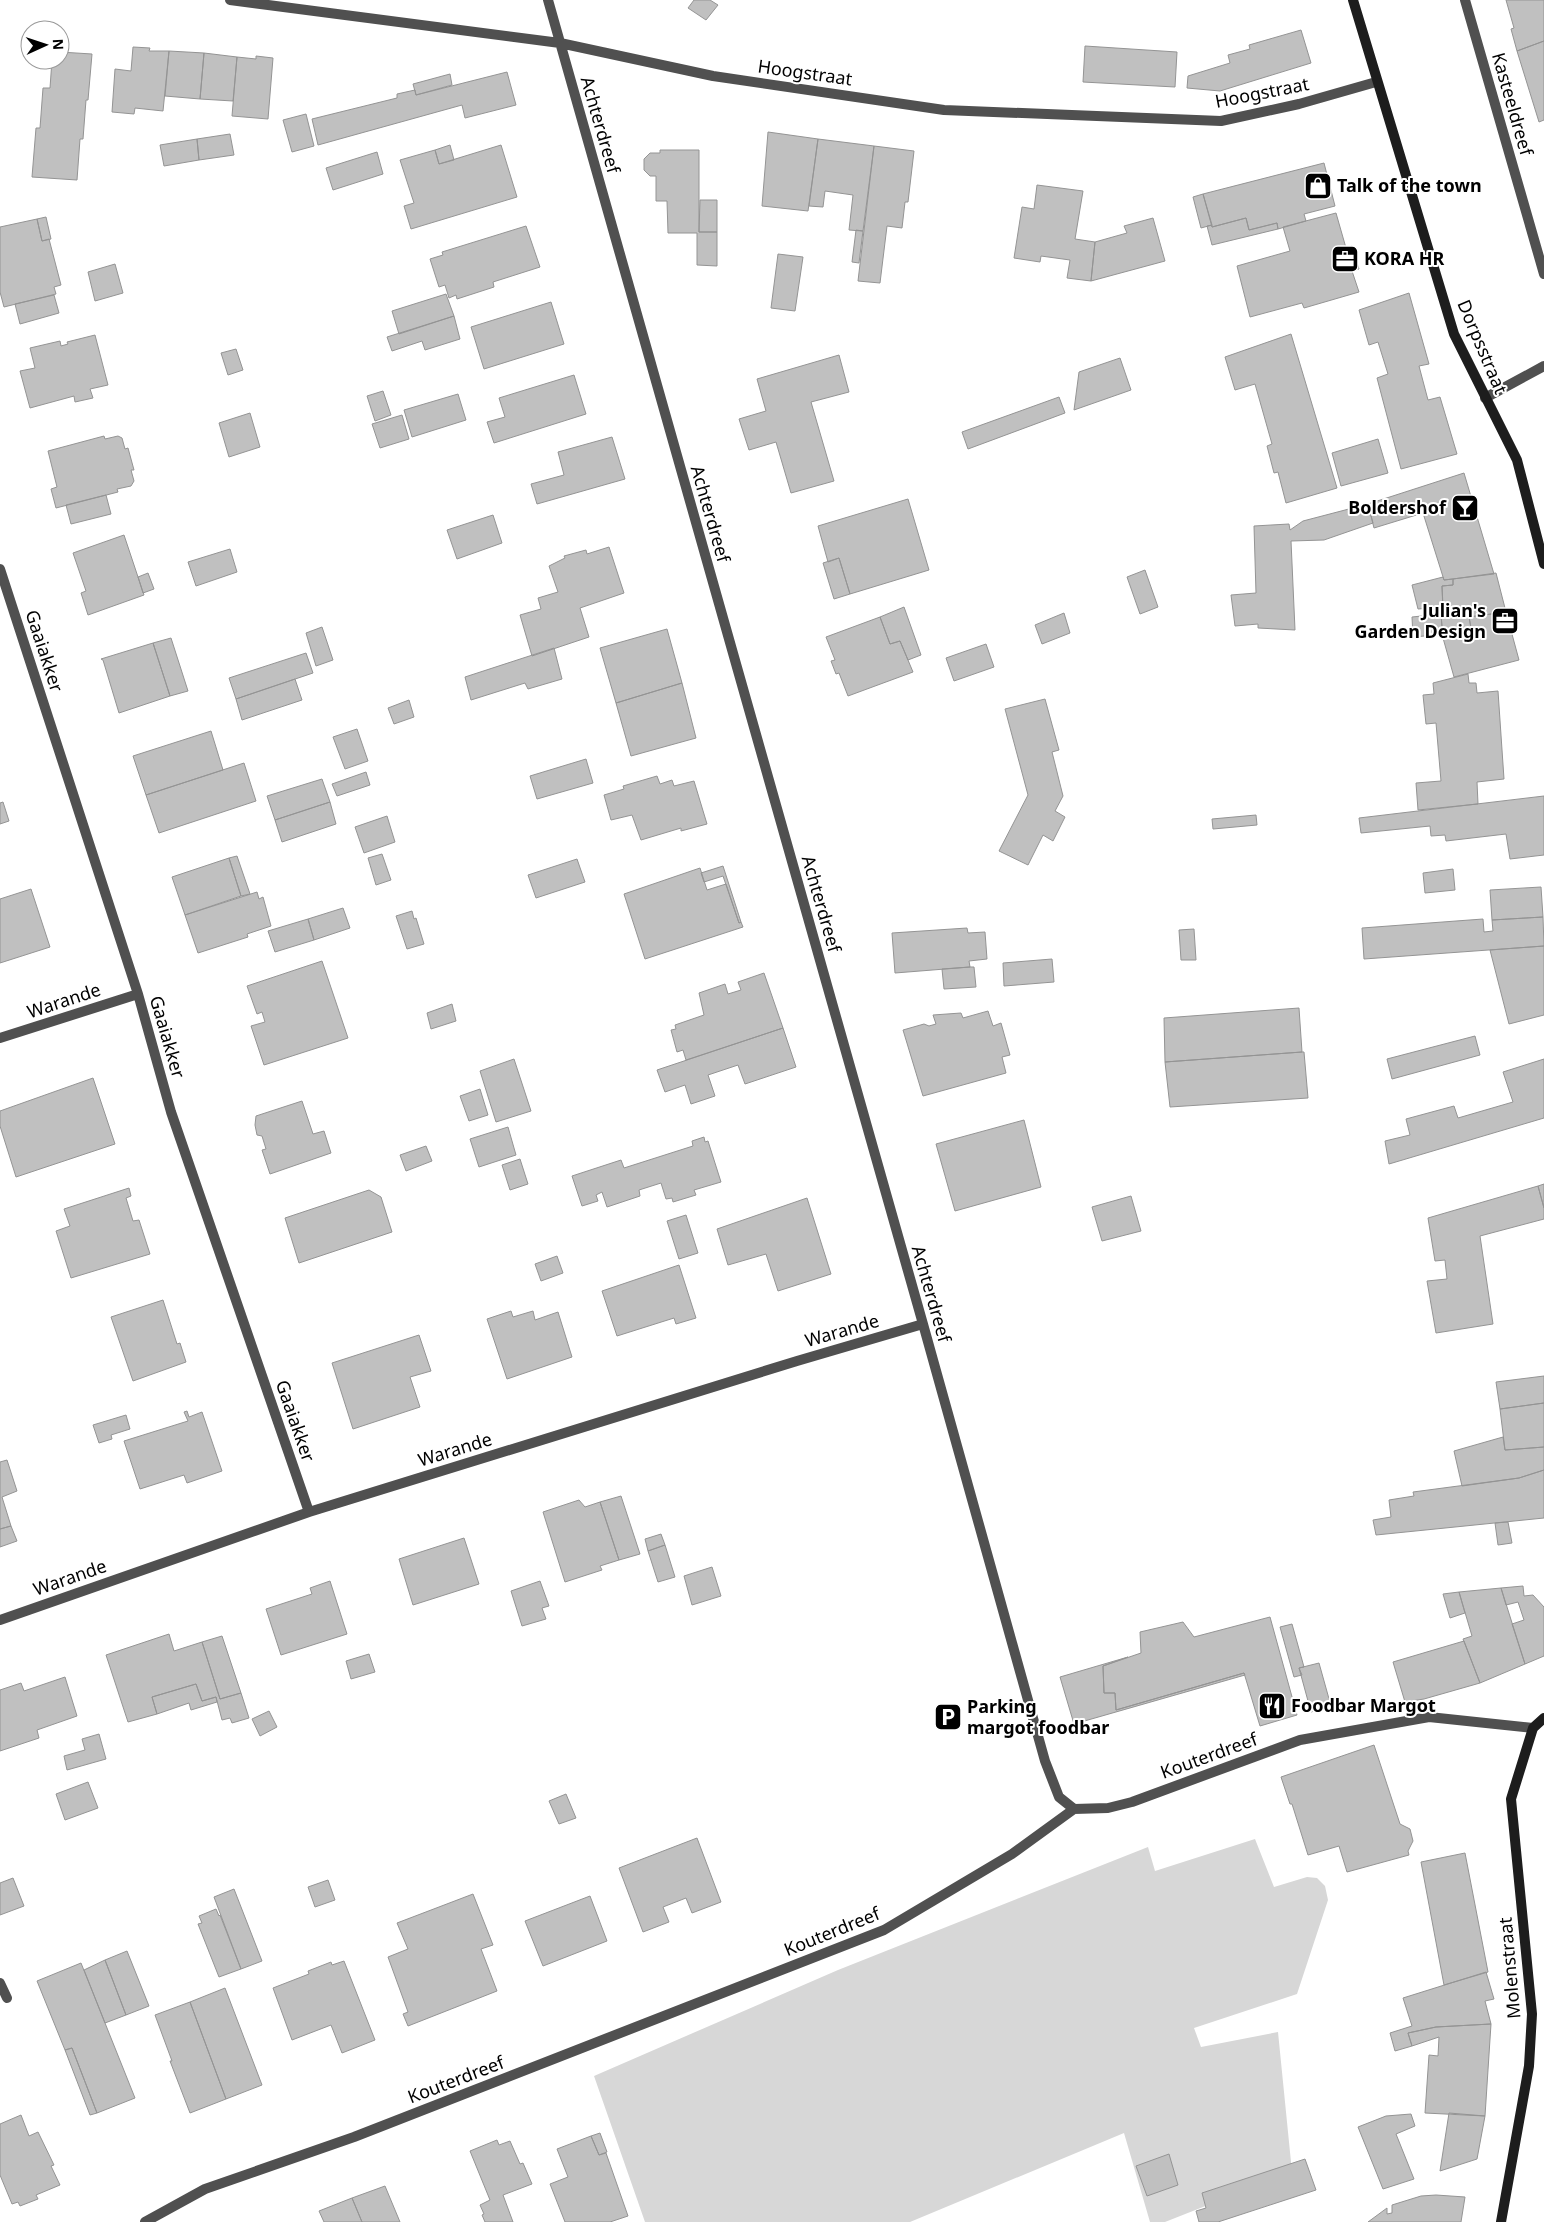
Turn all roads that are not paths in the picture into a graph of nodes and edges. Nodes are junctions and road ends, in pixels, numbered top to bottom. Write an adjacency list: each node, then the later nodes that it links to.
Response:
1 (230, 0): 5 (street, Hoogstraat)
2 (548, 0): 5 (street, Achterdreef)
3 (1353, 0): 6 (street)
4 (1465, 0): 7 (street, Kasteeldreef)
5 (560, 43): 6 (street, Hoogstraat); 14 (street, Achterdreef)
6 (1376, 82): 9 (street, Dorpsstraat)
7 (1544, 274)
8 (1544, 366): 9 (street)
9 (1485, 398): 10 (street, Dorpsstraat)
10 (1544, 564)
11 (0, 569): 12 (street, Gaaiakker)
12 (138, 994): 13 (street, Warande); 15 (street, Gaaiakker)
13 (0, 1038)
14 (923, 1324): 15 (street, Warande); 19 (street, Achterdreef)
15 (309, 1512): 16 (street, Warande)
16 (0, 1620)
17 (1544, 1718): 18 (street)
18 (1533, 1728): 19 (street, Kouterdreef); 23 (street, Molenstraat)
19 (1074, 1809): 22 (street, Kouterdreef)
20 (0, 1983): 21 (street)
21 (7, 1998)
22 (145, 2222)
23 (1501, 2222)

